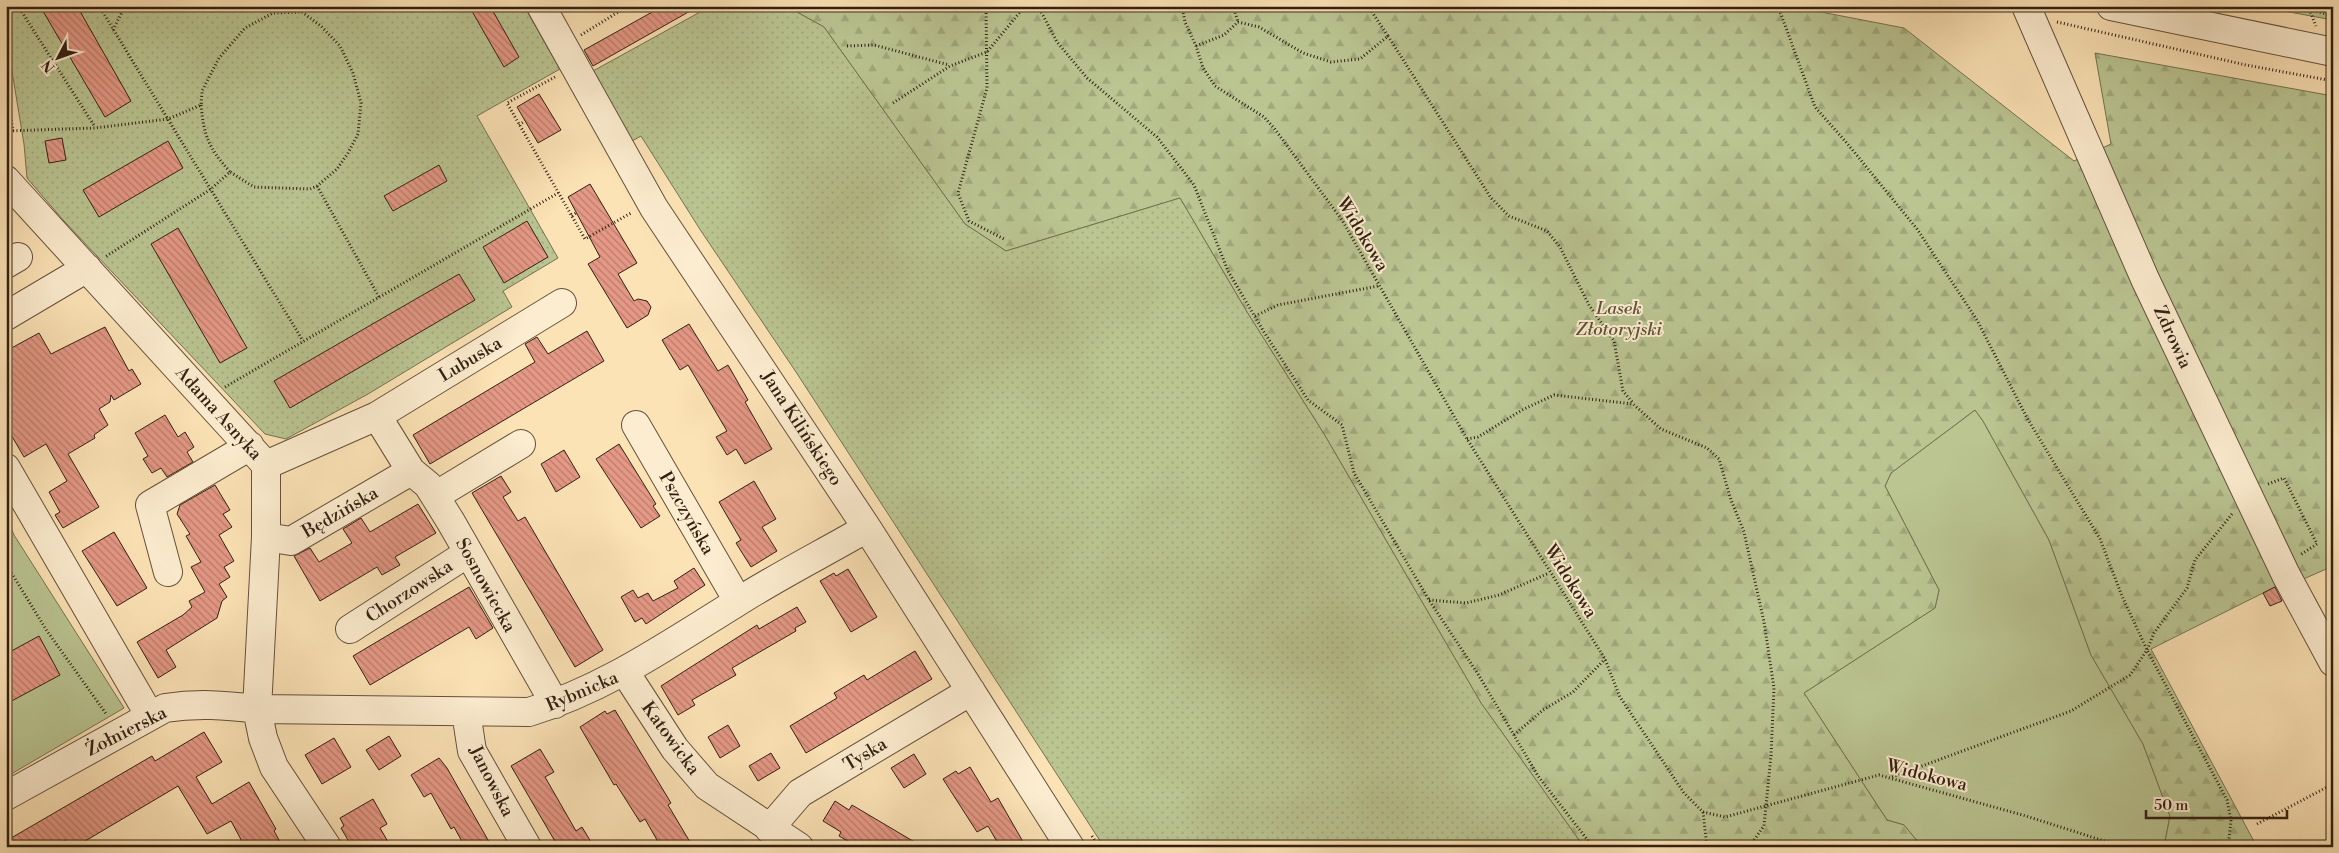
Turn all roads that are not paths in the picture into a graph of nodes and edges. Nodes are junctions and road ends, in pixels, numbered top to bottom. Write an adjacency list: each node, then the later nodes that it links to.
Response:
1 (541, 6): 16 (street, Jana Kilińskiego)
2 (2111, 6): 4 (street)
3 (2028, 11): 22 (street, Zdrowia)
4 (2333, 52)
5 (6, 180): 6 (street, Adama Asnyka)
6 (87, 268): 8 (street); 12 (street, Adama Asnyka)
7 (562, 303): 9 (street, Lubuska)
8 (6, 316)
9 (377, 416): 12 (street, Lubuska); 14 (street)
10 (636, 425): 20 (street, Pszczyńska)
11 (521, 444): 15 (street)
12 (258, 456): 17 (street, Adama Asnyka); 19 (street, Lubuska)
13 (6, 468): 28 (street)
14 (411, 471): 15 (street, Sosnowiecka); 17 (street, Będzińska)
15 (435, 496): 18 (street, Sosnowiecka)
16 (867, 528): 20 (street, Rybnicka); 24 (street, Jana Kilińskiego)
17 (266, 537): 26 (street, Adama Asnyka)
18 (468, 553): 21 (street, Chorzowska); 25 (street, Sosnowiecka)
19 (168, 572)
20 (738, 601): 23 (street, Rybnicka)
21 (350, 629)
22 (2333, 662)
23 (625, 672): 25 (street, Rybnicka); 30 (street, Katowicka)
24 (970, 691): 30 (street, Tyska); 34 (street, Jana Kilińskiego)
25 (554, 704): 27 (street, Rybnicka)
26 (257, 709): 27 (street, Rybnicka); 28 (street, Żołnierska); 31 (street)
27 (466, 712): 32 (street, Janowska)
28 (150, 716): 29 (street, Żołnierska)
29 (6, 796)
30 (769, 828): 33 (street, Katowicka)
31 (326, 847)
32 (527, 847)
33 (800, 847)
34 (1070, 847)

